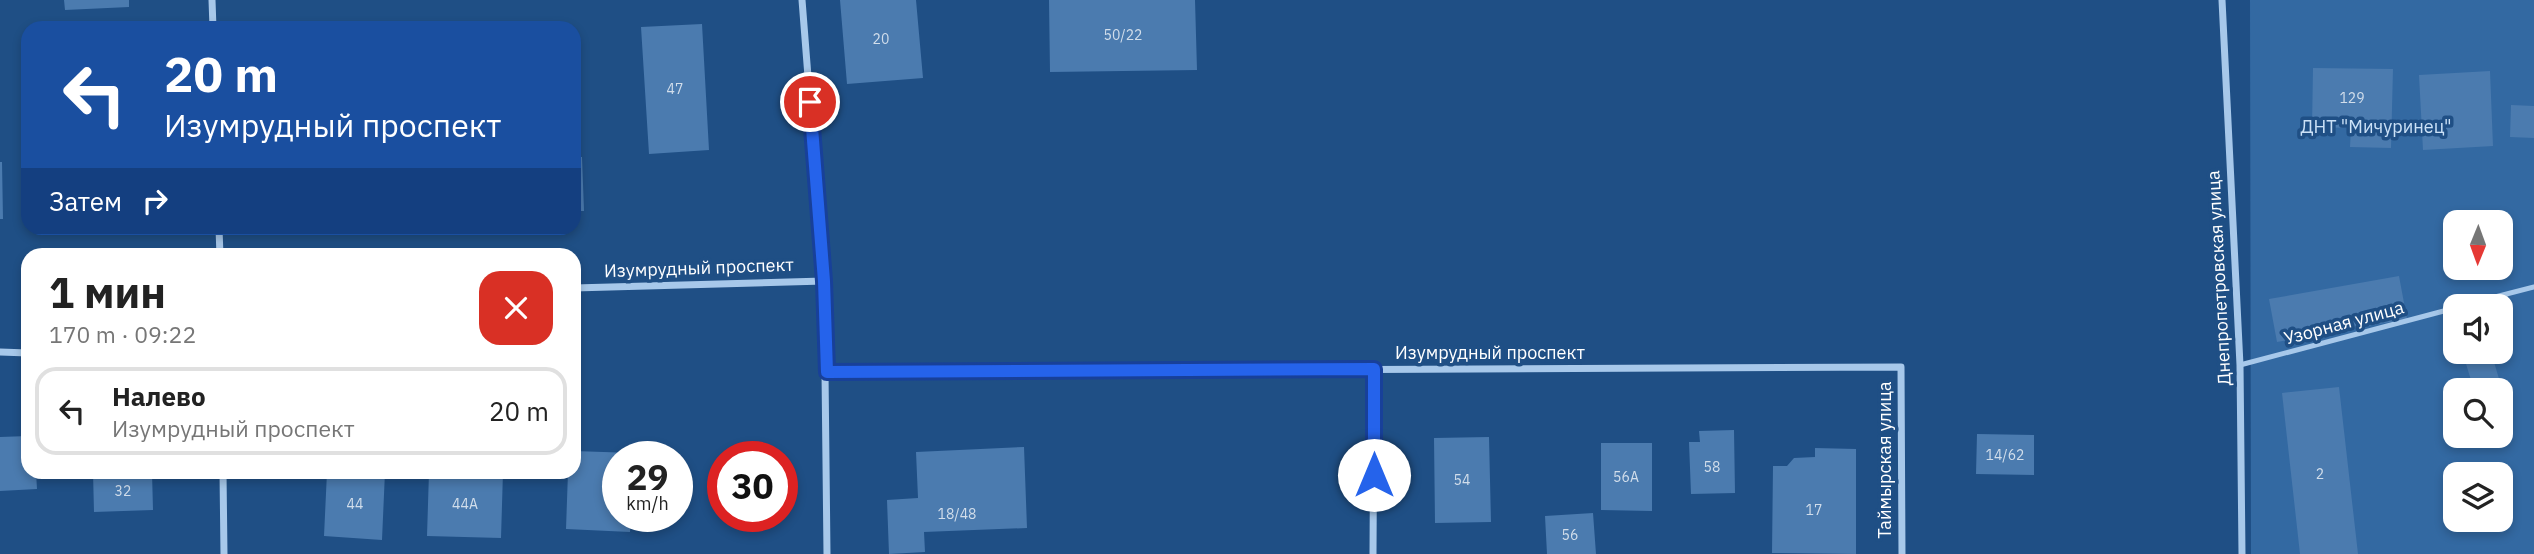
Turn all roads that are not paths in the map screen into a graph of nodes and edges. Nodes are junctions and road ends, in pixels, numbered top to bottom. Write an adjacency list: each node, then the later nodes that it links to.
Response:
1 (212, 0): 4 (street)
2 (802, 0): 5 (street)
3 (2222, 0): 12 (street, Днепропетровская улица)
4 (213, 21)
5 (824, 281): 7 (street, Изумрудный проспект); 15 (street)
6 (2534, 287): 8 (lane, Узорная улица)
7 (581, 288)
8 (2507, 294)
9 (2443, 311): 12 (lane, Узорная улица)
10 (0, 352): 11 (street)
11 (21, 353)
12 (2240, 365): 21 (street, Днепропетровская улица)
13 (1901, 366): 14 (street, Изумрудный проспект); 20 (street, Таймырская улица)
14 (1374, 369): 15 (street, Изумрудный проспект); 19 (street)
15 (827, 372): 18 (street)
16 (223, 479): 17 (street)
17 (224, 554)
18 (827, 554)
19 (1373, 554)
20 (1902, 554)
21 (2242, 554)

